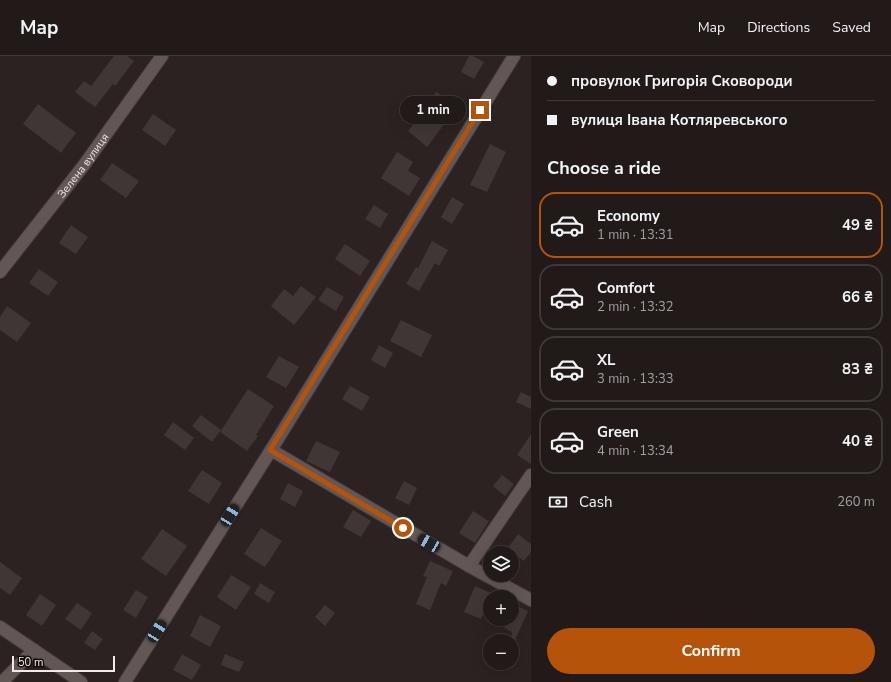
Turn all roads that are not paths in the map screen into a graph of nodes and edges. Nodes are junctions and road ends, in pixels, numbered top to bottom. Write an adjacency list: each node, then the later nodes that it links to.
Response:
1 (162, 56): 3 (street, Зелена вулиця)
2 (514, 56): 4 (street)
3 (0, 272)
4 (270, 450): 6 (street); 12 (street)
5 (531, 475): 6 (street)
6 (469, 566): 7 (street)
7 (531, 600)
8 (0, 627): 9 (street)
9 (34, 650): 10 (street); 11 (street)
10 (2, 682)
11 (81, 682)
12 (125, 682)

